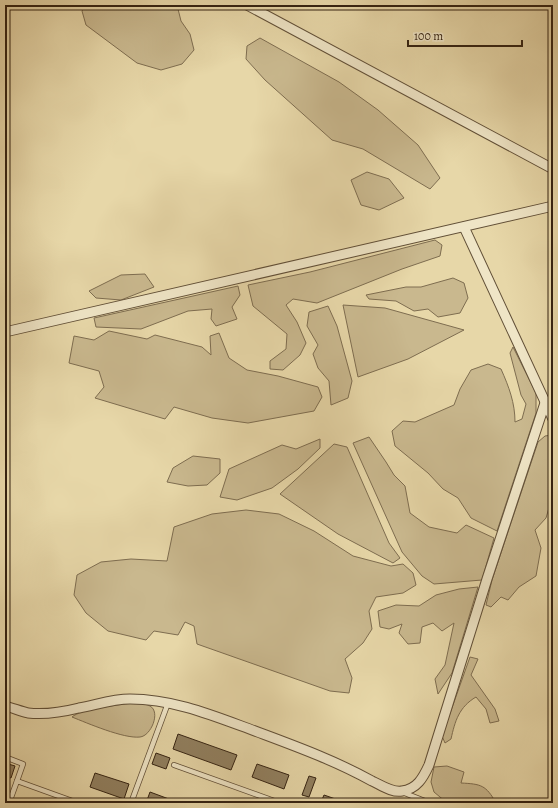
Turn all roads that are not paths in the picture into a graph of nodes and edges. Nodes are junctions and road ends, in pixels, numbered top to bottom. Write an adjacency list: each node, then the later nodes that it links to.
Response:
1 (247, 5): 2 (street)
2 (553, 169)
3 (553, 206): 4 (street)
4 (464, 227): 5 (street); 6 (street)
5 (5, 332)
6 (545, 403): 7 (street); 13 (street)
7 (553, 419)
8 (168, 703): 9 (street); 13 (street); 16 (lane)
9 (5, 706)
10 (5, 758): 12 (lane)
11 (174, 765): 17 (lane)
12 (18, 781): 14 (lane); 15 (lane)
13 (401, 792): 18 (lane)
14 (9, 803)
15 (78, 803)
16 (131, 803)
17 (280, 803)
18 (430, 803)

